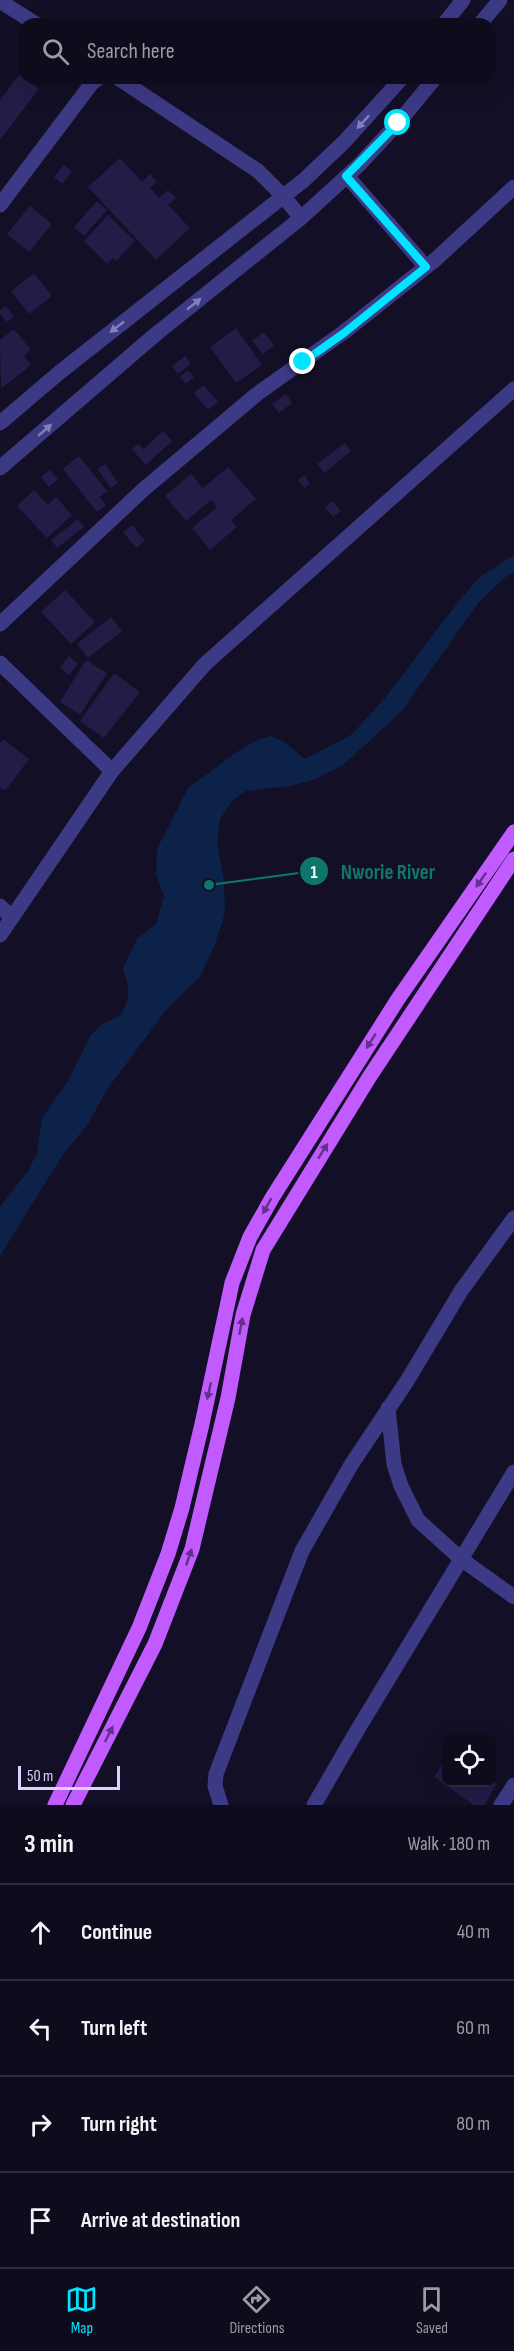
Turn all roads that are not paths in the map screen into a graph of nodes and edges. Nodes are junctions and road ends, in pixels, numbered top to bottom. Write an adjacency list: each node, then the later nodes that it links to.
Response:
1 (463, 0): 5 (street)
2 (500, 0): 6 (street)
3 (0, 1): 4 (street)
4 (27, 18)
5 (449, 18)
6 (485, 18)
7 (91, 84): 14 (street)
8 (127, 84): 13 (street)
9 (397, 84): 13 (street, one-way to 13)
10 (430, 84): 11 (street)
11 (346, 176): 15 (street); 16 (street)
12 (514, 188): 16 (street)
13 (284, 197): 15 (street); 18 (street, one-way to 18)
14 (0, 205)
15 (301, 218): 19 (street, one-way to 15)
16 (426, 267): 20 (street)
17 (514, 390): 22 (street)
18 (0, 423)
19 (0, 468)
20 (0, 624)
21 (0, 663): 22 (street)
22 (112, 771): 26 (street)
23 (514, 832): 34 (main road, one-way to 34)
24 (514, 859): 35 (main road, one-way to 24)
25 (0, 906): 26 (street)
26 (12, 918): 27 (street)
27 (0, 935)
28 (514, 1218): 29 (street)
29 (388, 1408): 31 (street); 36 (street)
30 (514, 1472): 31 (street)
31 (461, 1559): 32 (street); 37 (street)
32 (514, 1598)
33 (514, 1785): 38 (street)
34 (55, 1805)
35 (73, 1805)
36 (221, 1805)
37 (314, 1805)
38 (501, 1805)

